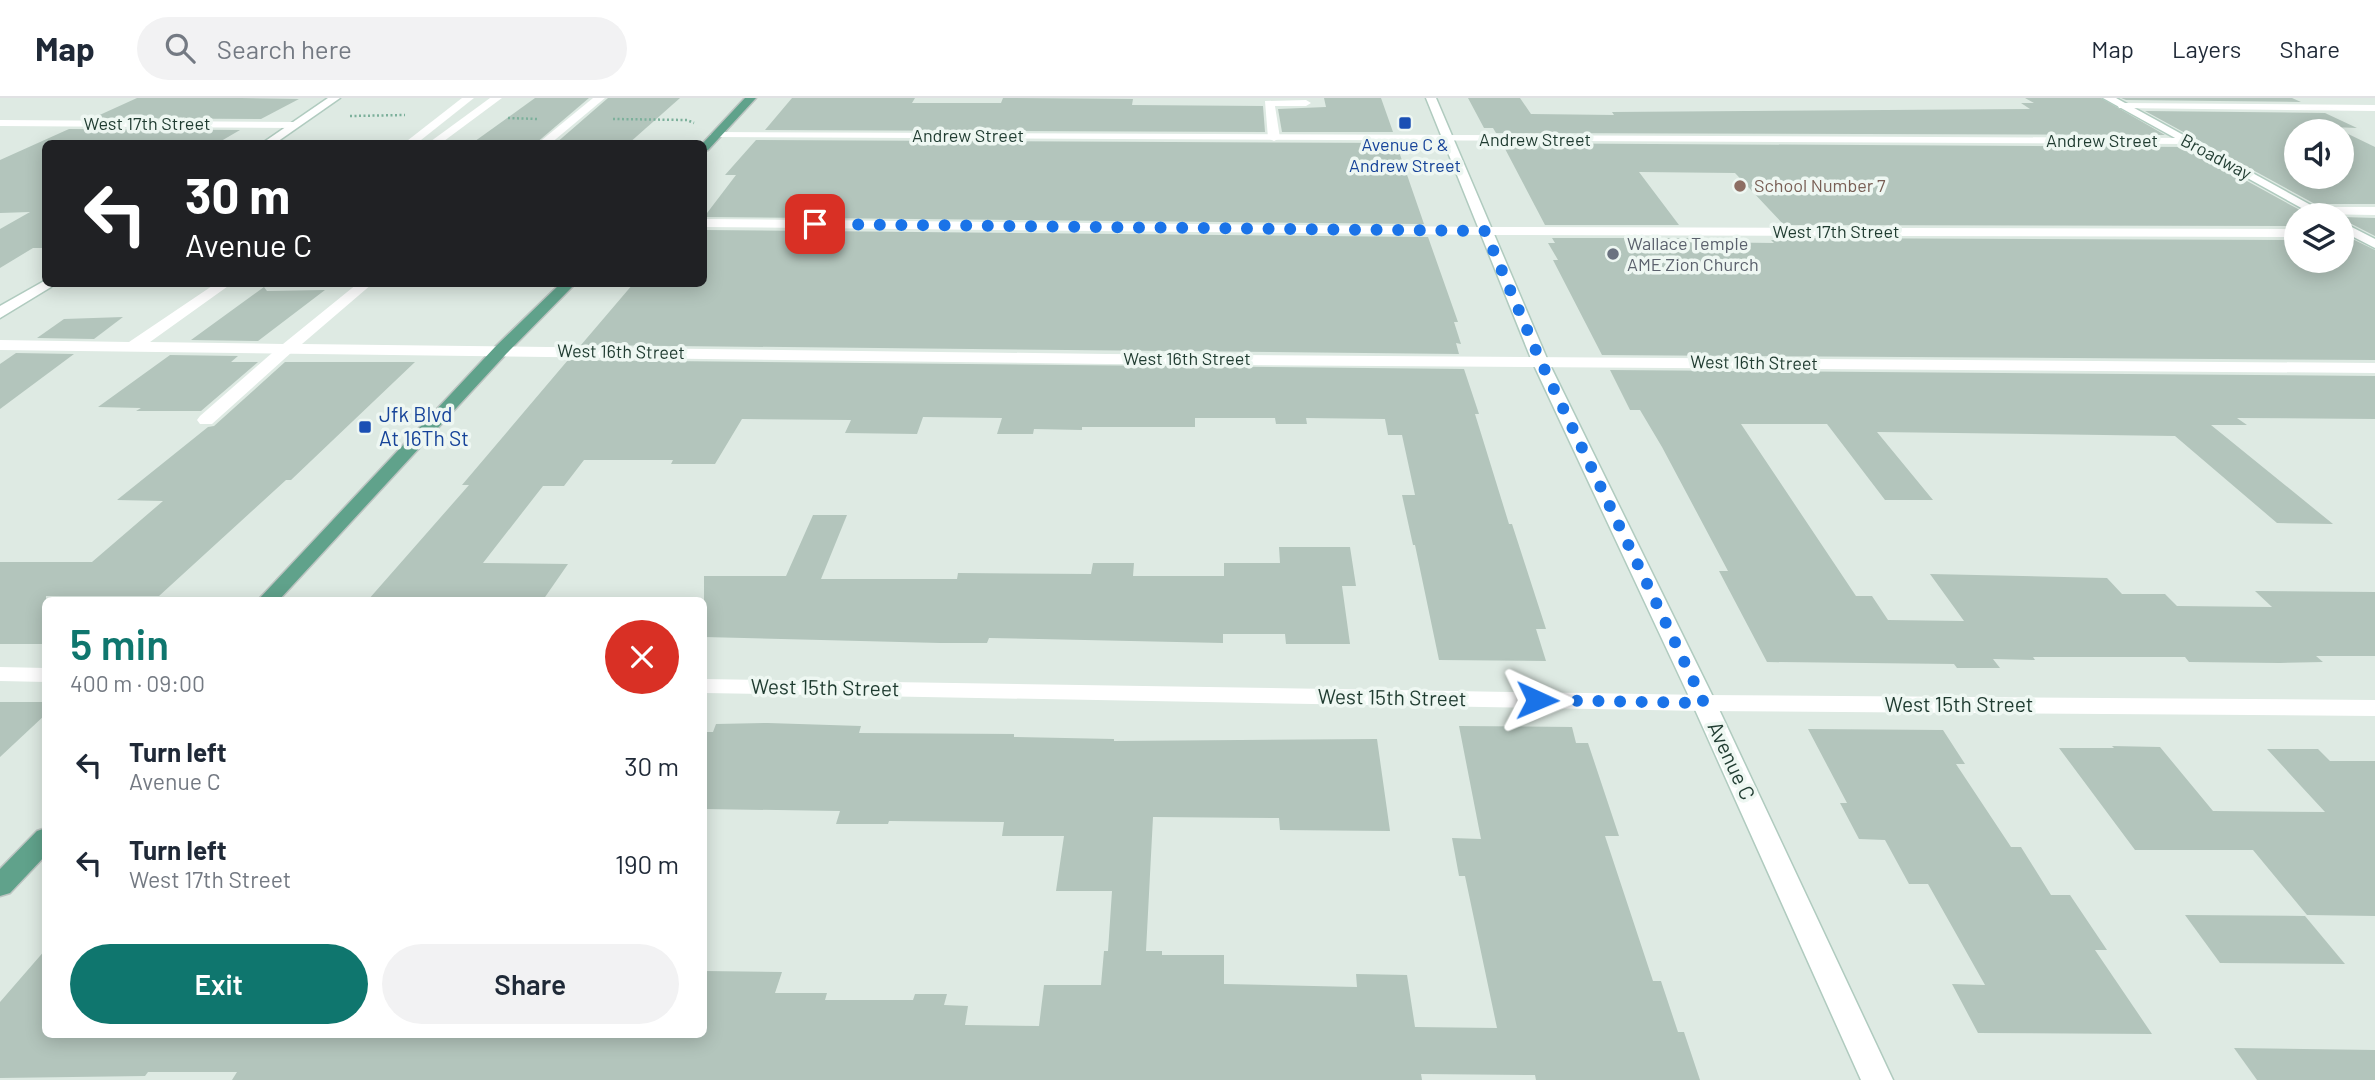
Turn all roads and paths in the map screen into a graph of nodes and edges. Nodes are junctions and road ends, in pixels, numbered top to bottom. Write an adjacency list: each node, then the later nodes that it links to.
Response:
1 (335, 98): 14 (street)
2 (469, 98): 19 (street)
3 (497, 98): 20 (street)
4 (600, 98): 21 (street)
5 (751, 98): 15 (main road)
6 (1431, 98): 17 (street, Avenue C)
7 (2108, 98): 9 (street, Broadway)
8 (1306, 103): 16 (street)
9 (2123, 106): 10 (street); 22 (street, Broadway)
10 (2361, 108): 11 (street); 12 (street)
11 (2375, 108)
12 (2375, 114)
13 (0, 123): 14 (street, West 17th Street)
14 (294, 125): 18 (street)
15 (716, 135): 16 (street, Andrew Street); 23 (main road)
16 (1274, 138): 17 (street, Andrew Street)
17 (1447, 139): 22 (street, Andrew Street); 28 (street, Avenue C)
18 (272, 140)
19 (413, 140)
20 (438, 140)
21 (547, 140)
22 (2186, 141): 24 (street, Broadway)
23 (707, 145)
24 (2301, 203)
25 (2375, 211): 26 (street)
26 (2354, 212)
27 (707, 223): 28 (street, West 17th Street)
28 (1485, 231): 29 (street, West 17th Street); 41 (street, Avenue C)
29 (2284, 233)
30 (2354, 235): 31 (street)
31 (2375, 244)
32 (42, 287): 36 (street)
33 (220, 287): 38 (street)
34 (361, 287): 39 (street)
35 (565, 287): 40 (main road)
36 (0, 313)
37 (0, 345): 38 (street, West 16th Street)
38 (135, 345): 39 (street, West 16th Street)
39 (286, 349): 40 (street, West 16th Street); 43 (street)
40 (501, 351): 41 (street, West 16th Street); 44 (main road)
41 (1540, 360): 42 (street, West 16th Street); 48 (street, Avenue C)
42 (2375, 368)
43 (206, 420)
44 (271, 597)
45 (0, 674): 46 (street)
46 (42, 675)
47 (707, 686): 48 (street, West 15th Street)
48 (1704, 703): 49 (street, West 15th Street); 52 (street, Avenue C)
49 (2375, 708)
50 (42, 842): 51 (main road)
51 (0, 886)
52 (1877, 1080)

